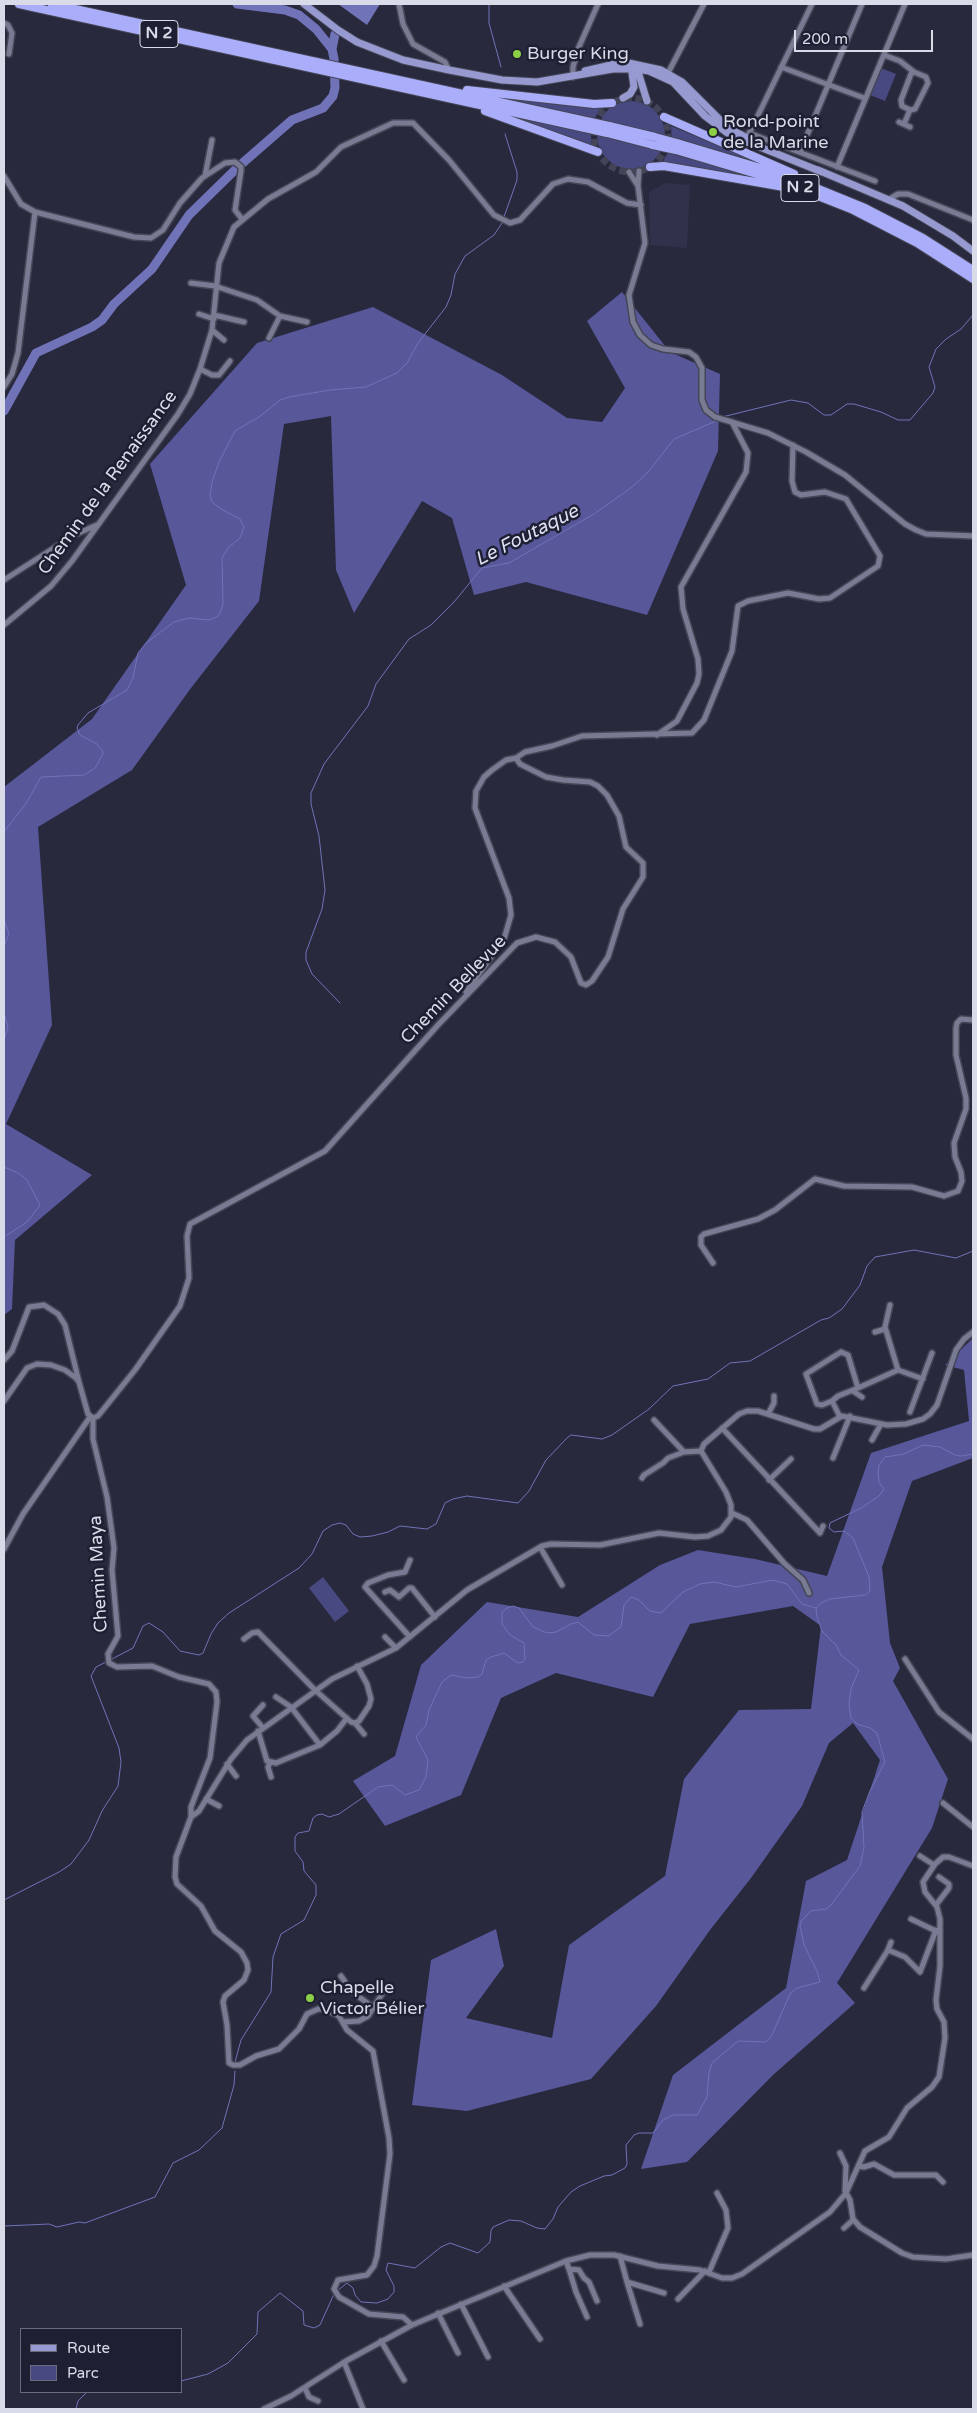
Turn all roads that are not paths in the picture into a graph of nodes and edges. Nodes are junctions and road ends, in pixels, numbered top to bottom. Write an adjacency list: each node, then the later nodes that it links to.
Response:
1 (18, 4): 13 (highway, N 2)
2 (52, 4): 13 (highway, N 2)
3 (304, 4): 16 (main road)
4 (399, 4): 16 (street)
5 (598, 4): 20 (street)
6 (704, 4): 19 (street)
7 (812, 4): 15 (street)
8 (862, 4): 23 (street)
9 (905, 4): 12 (street)
10 (4, 24): 11 (street)
11 (9, 54)
12 (884, 55): 18 (street); 27 (street)
13 (301, 62): 21 (highway, N 2)
14 (634, 66): 17 (main road); 19 (main road); 19 (main road); 20 (main road); 22 (main road); 25 (main road)
15 (781, 67): 23 (street); 35 (street)
16 (449, 70): 20 (main road)
17 (607, 70): 20 (main road); 22 (main road)
18 (914, 72): 30 (street); 30 (street)
19 (665, 74): 25 (main road); 32 (main road); 32 (main road)
20 (573, 77)
21 (374, 78): 24 (highway, N 2); 29 (highway); 33 (highway, N 2)
22 (633, 78): 26 (main road)
23 (827, 84): 27 (street); 39 (street)
24 (399, 86): 33 (highway, N 2); 38 (highway)
25 (643, 87): 28 (main road)
26 (623, 98)
27 (864, 98): 41 (street)
28 (647, 101)
29 (612, 103)
30 (910, 110): 34 (street)
31 (664, 117): 51 (highway)
32 (714, 119): 35 (main road); 44 (main road)
33 (586, 125): 37 (highway, N 2, bridge)
34 (910, 127)
35 (748, 135): 39 (street); 44 (main road)
36 (212, 140): 46 (street)
37 (677, 146): 51 (highway, N 2); 55 (highway, N 2)
38 (598, 152)
39 (800, 152): 41 (street)
40 (650, 167): 55 (highway)
41 (837, 167): 47 (street)
42 (639, 171): 48 (street)
43 (629, 172): 48 (street)
44 (822, 172): 49 (main road)
45 (4, 176): 52 (street)
46 (205, 176): 52 (street); 53 (street)
47 (875, 181)
48 (638, 186): 50 (street)
49 (888, 200): 54 (street); 56 (main road)
50 (641, 205): 53 (street, Chemin de la Renaissance); 72 (street)
51 (865, 208): 57 (highway, N 2)
52 (34, 212): 71 (street)
53 (242, 219): 60 (street, Chemin de la Renaissance)
54 (973, 220)
55 (917, 243): 58 (highway, N 2)
56 (973, 251)
57 (973, 270)
58 (973, 279)
59 (191, 283): 60 (street)
60 (215, 286): 62 (street); 63 (street, Chemin de la Renaissance)
61 (199, 314): 63 (street)
62 (280, 316): 65 (street); 67 (street)
63 (214, 317): 64 (street); 66 (street, Chemin de la Renaissance)
64 (244, 322)
65 (307, 322)
66 (212, 330): 68 (street); 70 (street, Chemin de la Renaissance)
67 (269, 338)
68 (224, 340)
69 (230, 361): 70 (street)
70 (200, 369): 74 (street, Chemin de la Renaissance)
71 (4, 387)
72 (732, 422): 73 (street); 78 (street)
73 (793, 445): 75 (street); 78 (street)
74 (98, 525): 76 (street); 77 (street, Chemin de la Renaissance)
75 (973, 536)
76 (4, 580)
77 (4, 625)
78 (656, 735): 79 (street)
79 (516, 758): 80 (street); 80 (street, Chemin Bellevue)
80 (449, 1014): 103 (street, Chemin Bellevue)
81 (973, 1020): 82 (street)
82 (713, 1263)
83 (890, 1305): 84 (street)
84 (885, 1329): 85 (street); 89 (street)
85 (875, 1332)
86 (973, 1332): 105 (street)
87 (932, 1353): 90 (street)
88 (4, 1360): 91 (street)
89 (898, 1370): 90 (street); 92 (street)
90 (923, 1379): 99 (street)
91 (79, 1382): 95 (street); 103 (street)
92 (856, 1389): 94 (street); 96 (street); 97 (street)
93 (774, 1396): 100 (street)
94 (862, 1397)
95 (4, 1401)
96 (832, 1401): 97 (street); 102 (street)
97 (820, 1405): 98 (street)
98 (814, 1409)
99 (910, 1412)
100 (768, 1414): 102 (street); 106 (street)
101 (850, 1416): 102 (street); 105 (street); 111 (street)
102 (840, 1417)
103 (91, 1418): 117 (street); 146 (street, Chemin Maya)
104 (654, 1420): 109 (street)
105 (881, 1424): 107 (street)
106 (722, 1428): 108 (street); 113 (street)
107 (872, 1440)
108 (701, 1451): 109 (street); 114 (street)
109 (684, 1452): 112 (street)
110 (791, 1458): 113 (street)
111 (832, 1458)
112 (642, 1478)
113 (769, 1480): 115 (street)
114 (732, 1513): 116 (street); 121 (street)
115 (823, 1526)
116 (540, 1547): 119 (street); 122 (street)
117 (4, 1549)
118 (410, 1560): 124 (street)
119 (562, 1585)
120 (385, 1592): 122 (street)
121 (809, 1593)
122 (435, 1617): 124 (street)
123 (385, 1637): 126 (street)
124 (410, 1637): 126 (street)
125 (244, 1640): 129 (street)
126 (396, 1648): 128 (street)
127 (905, 1659): 137 (street)
128 (357, 1666): 129 (street); 134 (street)
129 (315, 1690): 132 (street); 133 (street)
130 (276, 1696): 132 (street)
131 (263, 1705): 135 (street)
132 (291, 1707): 135 (street); 138 (street)
133 (347, 1718): 134 (street); 138 (street)
134 (355, 1723): 136 (street)
135 (261, 1730): 139 (street); 140 (street)
136 (364, 1734)
137 (973, 1739)
138 (320, 1744): 139 (street)
139 (270, 1763): 142 (street)
140 (227, 1764): 141 (street); 143 (street)
141 (236, 1776)
142 (271, 1777)
143 (206, 1799): 145 (street); 146 (street)
144 (943, 1803): 147 (street)
145 (219, 1806)
146 (192, 1817): 161 (street)
147 (973, 1827)
148 (920, 1856): 149 (street)
149 (934, 1865): 150 (street); 152 (street)
150 (973, 1866)
151 (939, 1877): 152 (street)
152 (936, 1905): 154 (street)
153 (911, 1919): 154 (street)
154 (938, 1932): 156 (street); 163 (street)
155 (891, 1942): 156 (street)
156 (888, 1950): 159 (street)
157 (341, 1976): 160 (street)
158 (387, 1986): 160 (street)
159 (864, 1988)
160 (374, 2008): 161 (street)
161 (344, 2022): 183 (street)
162 (840, 2152): 166 (street)
163 (859, 2166): 164 (street); 166 (street)
164 (943, 2182)
165 (717, 2193): 173 (street)
166 (846, 2193): 167 (street); 173 (street)
167 (853, 2220): 168 (street); 169 (street)
168 (844, 2228)
169 (973, 2255)
170 (620, 2256): 171 (street); 173 (street); 174 (street)
171 (566, 2261): 172 (street); 175 (street)
172 (569, 2269): 178 (street); 181 (street)
173 (707, 2272): 177 (street)
174 (627, 2282): 176 (street); 182 (street)
175 (504, 2286): 179 (street); 184 (street)
176 (664, 2293)
177 (678, 2299)
178 (597, 2301)
179 (461, 2304): 180 (street); 187 (street)
180 (438, 2313): 183 (street); 186 (street)
181 (587, 2317)
182 (640, 2324)
183 (412, 2325): 185 (street)
184 (540, 2339)
185 (382, 2341): 188 (street); 189 (street)
186 (458, 2353)
187 (488, 2357)
188 (344, 2362): 190 (street); 193 (street)
189 (404, 2380)
190 (304, 2388): 191 (street); 192 (street)
191 (318, 2401)
192 (264, 2409)
193 (363, 2409)

